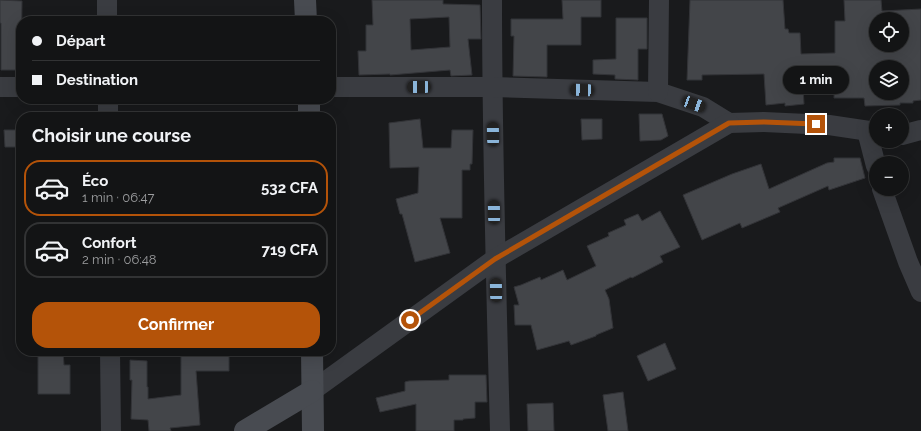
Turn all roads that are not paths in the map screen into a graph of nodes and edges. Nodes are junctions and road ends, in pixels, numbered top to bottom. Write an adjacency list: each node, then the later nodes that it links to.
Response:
1 (107, 0): 5 (street)
2 (305, 0): 6 (street)
3 (492, 0): 9 (street)
4 (659, 0): 11 (street)
5 (107, 16)
6 (306, 16)
7 (16, 87): 10 (street)
8 (336, 87): 9 (street)
9 (492, 87): 11 (street); 17 (street)
10 (0, 88)
11 (658, 92): 12 (street)
12 (729, 123): 14 (street); 17 (street)
13 (921, 130): 15 (street)
14 (869, 131)
15 (909, 133)
16 (884, 196): 18 (street)
17 (495, 259): 21 (street); 25 (street)
18 (921, 292)
19 (110, 356): 22 (street)
20 (312, 356): 21 (street)
21 (312, 391): 23 (street); 24 (street)
22 (111, 431)
23 (245, 431)
24 (312, 431)
25 (500, 431)

